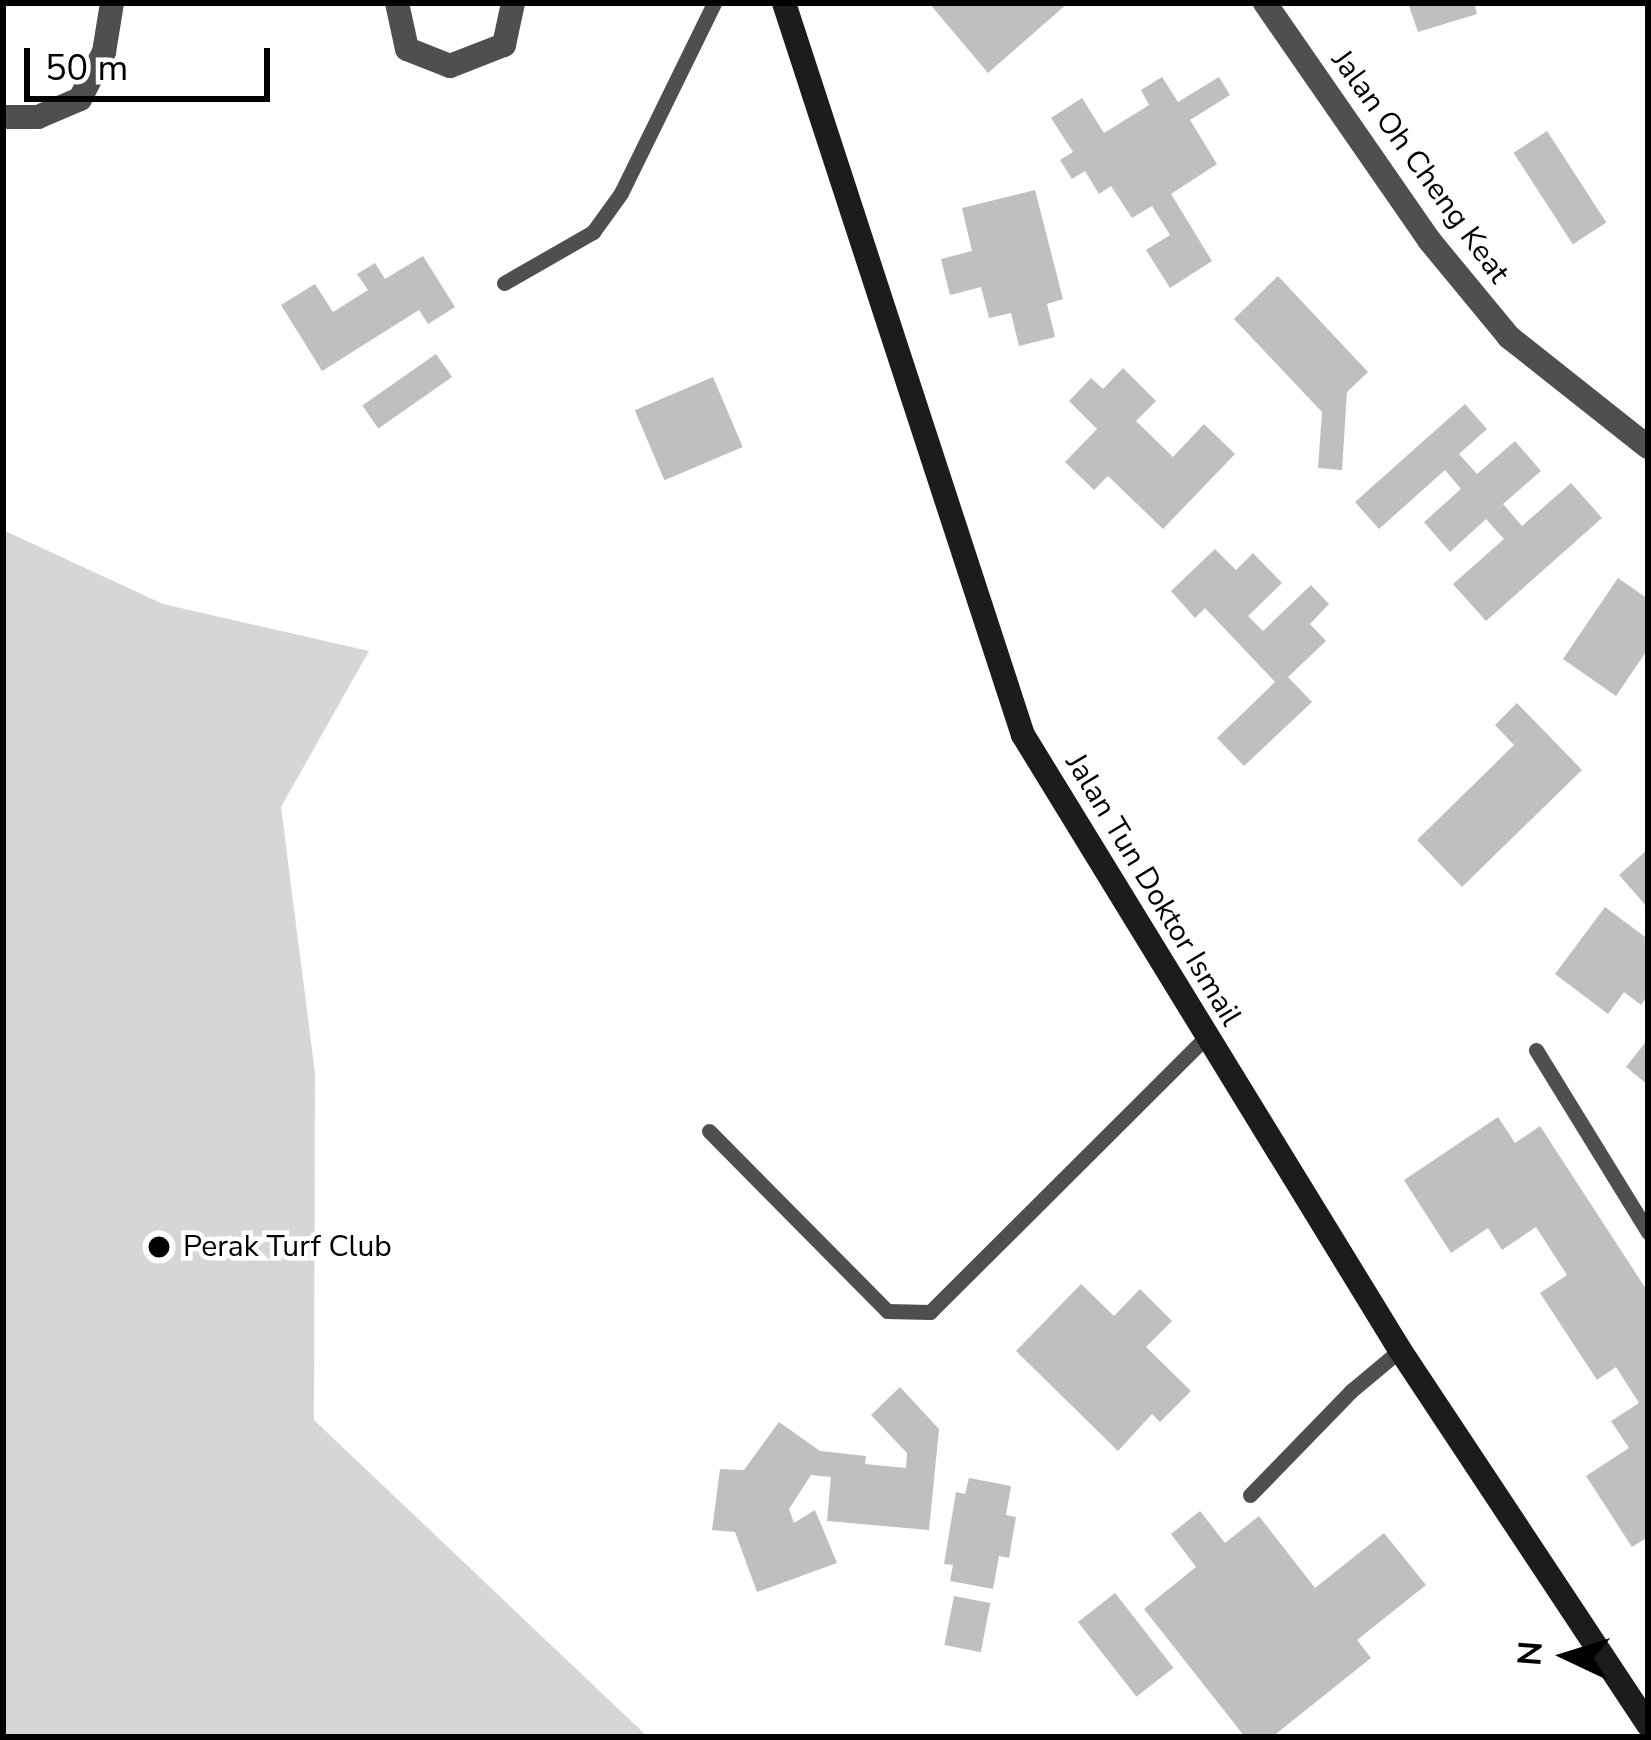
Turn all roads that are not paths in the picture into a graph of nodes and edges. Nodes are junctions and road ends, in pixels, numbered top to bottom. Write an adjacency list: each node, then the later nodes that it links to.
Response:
1 (112, 3): 7 (street)
2 (397, 3): 3 (street)
3 (513, 3)
4 (714, 3): 8 (lane)
5 (784, 3): 10 (street, Jalan Tun Doktor Ismail)
6 (1265, 3): 9 (street, Jalan Oh Cheng Keat)
7 (3, 118)
8 (504, 283)
9 (1648, 447)
10 (1207, 1036): 12 (lane); 14 (street, Jalan Tun Doktor Ismail)
11 (1536, 1050): 13 (lane)
12 (709, 1131)
13 (1648, 1232)
14 (1400, 1350): 15 (lane); 16 (street, Jalan Tun Doktor Ismail)
15 (1250, 1495)
16 (1646, 1722)

